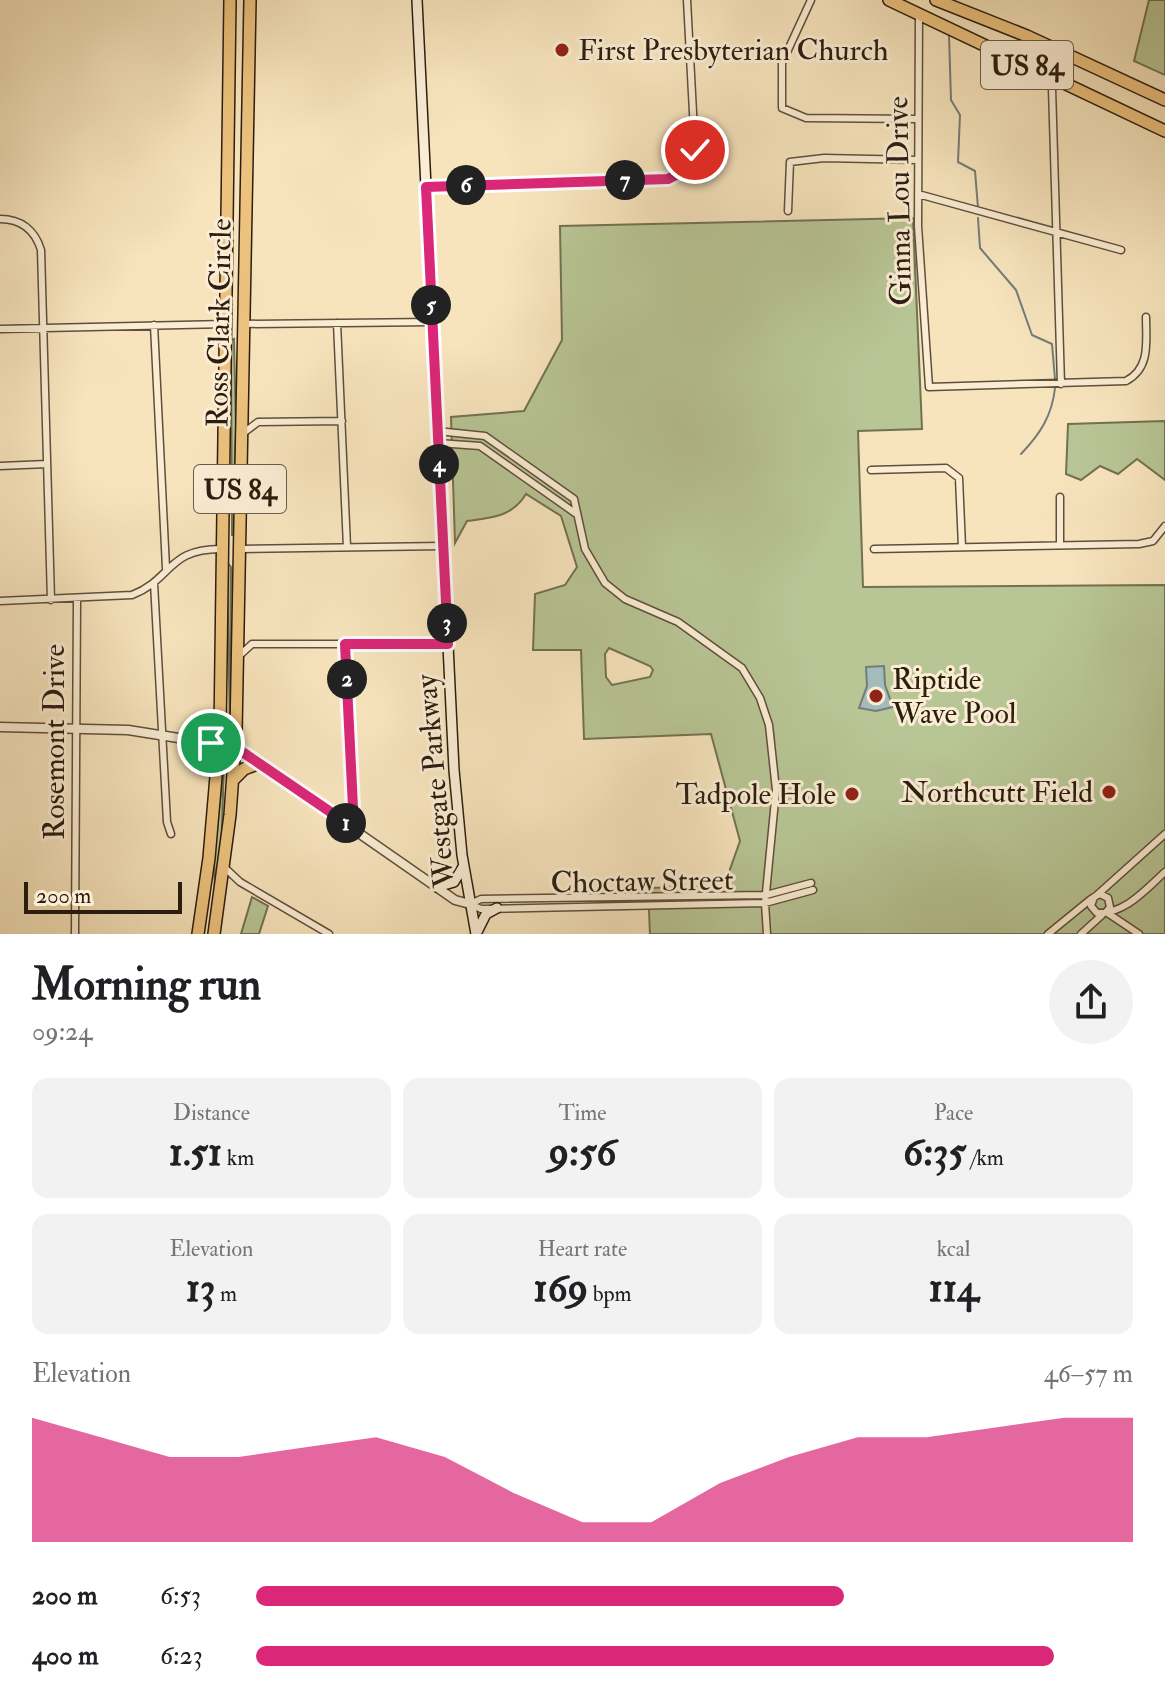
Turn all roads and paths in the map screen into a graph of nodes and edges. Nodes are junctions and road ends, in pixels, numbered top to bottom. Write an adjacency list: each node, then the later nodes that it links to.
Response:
1 (230, 0): 18 (highway, Ross Clark Circle / US 84)
2 (417, 0): 19 (main road, Westgate Parkway)
3 (687, 0): 19 (street)
4 (811, 0): 15 (street)
5 (889, 0): 8 (highway, US 84)
6 (251, 2): 21 (highway, Ross Clark Circle / US 84)
7 (936, 2): 8 (highway); 9 (highway); 10 (highway, US 84)
8 (919, 14): 9 (highway, US 84); 15 (street, Ginna Lou Drive)
9 (932, 20): 12 (highway, US 84)
10 (1065, 53): 11 (highway, US 84); 12 (highway)
11 (1083, 61): 13 (highway); 14 (highway, US 84)
12 (1032, 67): 13 (highway, US 84)
13 (1055, 78): 16 (highway, US 84); 25 (street)
14 (1165, 100)
15 (918, 119): 17 (street, Ginna Lou Drive)
16 (1165, 131)
17 (918, 160): 20 (street, Ginna Lou Drive); 23 (street)
18 (227, 183): 21 (highway); 22 (highway, Ross Clark Circle / US 84)
19 (426, 187): 30 (main road, Westgate Parkway)
20 (918, 194): 25 (street); 38 (street, Ginna Lou Drive)
21 (246, 204): 26 (highway, Ross Clark Circle / US 84)
22 (227, 209): 26 (highway); 28 (highway, Ross Clark Circle / US 84)
23 (788, 211)
24 (0, 219): 35 (street)
25 (1057, 235): 27 (street); 38 (street)
26 (245, 237): 33 (highway, Ross Clark Circle / US 84)
27 (1121, 250)
28 (227, 305): 32 (highway, Ross Clark Circle / US 84); 33 (highway)
29 (1146, 317): 38 (street)
30 (432, 322): 31 (street); 42 (main road, Westgate Parkway)
31 (337, 323): 33 (street); 40 (street)
32 (226, 324): 34 (street); 37 (highway); 51 (highway, Ross Clark Circle / US 84)
33 (243, 324): 37 (highway, Ross Clark Circle / US 84)
34 (154, 325): 35 (street); 59 (street)
35 (44, 328): 36 (street); 45 (street)
36 (0, 329)
37 (242, 347): 39 (highway, Ross Clark Circle / US 84)
38 (1061, 384)
39 (241, 410): 41 (street); 43 (highway, Ross Clark Circle / US 84)
40 (342, 421): 41 (street); 54 (street)
41 (258, 422): 43 (street)
42 (437, 431): 44 (main road, Westgate Parkway); 49 (street)
43 (241, 435): 57 (highway, Ross Clark Circle / US 84)
44 (438, 443): 49 (street); 53 (main road, Westgate Parkway)
45 (47, 464): 46 (street); 63 (street)
46 (0, 466)
47 (871, 470): 55 (street)
48 (1060, 497): 52 (street)
49 (575, 513): 91 (street)
50 (1165, 526): 52 (street)
51 (223, 529): 56 (highway, Ross Clark Circle / US 84); 57 (highway)
52 (1060, 545): 55 (street)
53 (443, 546): 54 (street); 68 (main road, Westgate Parkway)
54 (347, 547): 57 (street)
55 (962, 547): 58 (street)
56 (223, 549): 59 (street); 60 (highway); 70 (highway, Ross Clark Circle / US 84)
57 (239, 549): 60 (highway, Ross Clark Circle / US 84)
58 (874, 549)
59 (166, 568): 61 (street)
60 (239, 571): 65 (highway, Ross Clark Circle / US 84)
61 (154, 583): 62 (street); 73 (street)
62 (77, 599): 63 (street); 72 (street, Rosemont Drive)
63 (51, 600): 64 (street)
64 (0, 601)
65 (238, 631): 66 (street); 69 (highway, Ross Clark Circle / US 84)
66 (252, 644): 67 (street); 69 (street)
67 (345, 644): 68 (street); 80 (street)
68 (448, 644): 84 (main road, Westgate Parkway)
69 (238, 658): 76 (highway, Ross Clark Circle / US 84)
70 (220, 715): 74 (highway); 75 (highway, Ross Clark Circle / US 84)
71 (0, 727): 72 (street, Choctaw Street)
72 (75, 727): 73 (street, Choctaw Street); 99 (street, Rosemont Drive)
73 (163, 734): 74 (street, Choctaw Street); 81 (street)
74 (194, 740): 75 (street, Choctaw Street); 78 (highway)
75 (219, 745): 76 (street, Choctaw Street); 78 (highway, Ross Clark Circle / US 84)
76 (235, 747): 77 (street, Choctaw Street); 79 (highway, Ross Clark Circle / US 84)
77 (260, 763): 79 (highway); 80 (street, Choctaw Street)
78 (218, 765): 100 (highway, Ross Clark Circle / US 84)
79 (233, 780): 83 (highway, Ross Clark Circle / US 84)
80 (354, 828): 88 (street, Choctaw Street)
81 (171, 834)
82 (1165, 834): 90 (street)
83 (224, 867): 86 (street); 89 (highway, Ross Clark Circle / US 84)
84 (463, 867): 88 (main road); 92 (main road, Westgate Parkway)
85 (1165, 872): 93 (street)
86 (240, 882): 89 (street); 98 (street)
87 (812, 886): 91 (street, Choctaw Street)
88 (437, 887): 92 (street, Choctaw Street)
89 (221, 890): 101 (highway, Ross Clark Circle / US 84)
90 (1095, 896): 94 (street); 96 (street); 104 (street)
91 (766, 899): 92 (street, Choctaw Street); 95 (street, Choctaw Street); 103 (street)
92 (470, 904): 95 (street, Choctaw Street); 102 (main road, Westgate Parkway)
93 (1127, 906): 94 (street); 97 (street)
94 (1113, 907): 96 (street); 97 (street)
95 (497, 908): 102 (main road)
96 (1105, 913): 97 (street); 105 (street)
97 (1125, 924): 106 (street)
98 (325, 933)
99 (75, 934)
100 (198, 934)
101 (214, 934)
102 (476, 934)
103 (767, 934)
104 (1048, 934)
105 (1081, 934)
106 (1139, 934)

